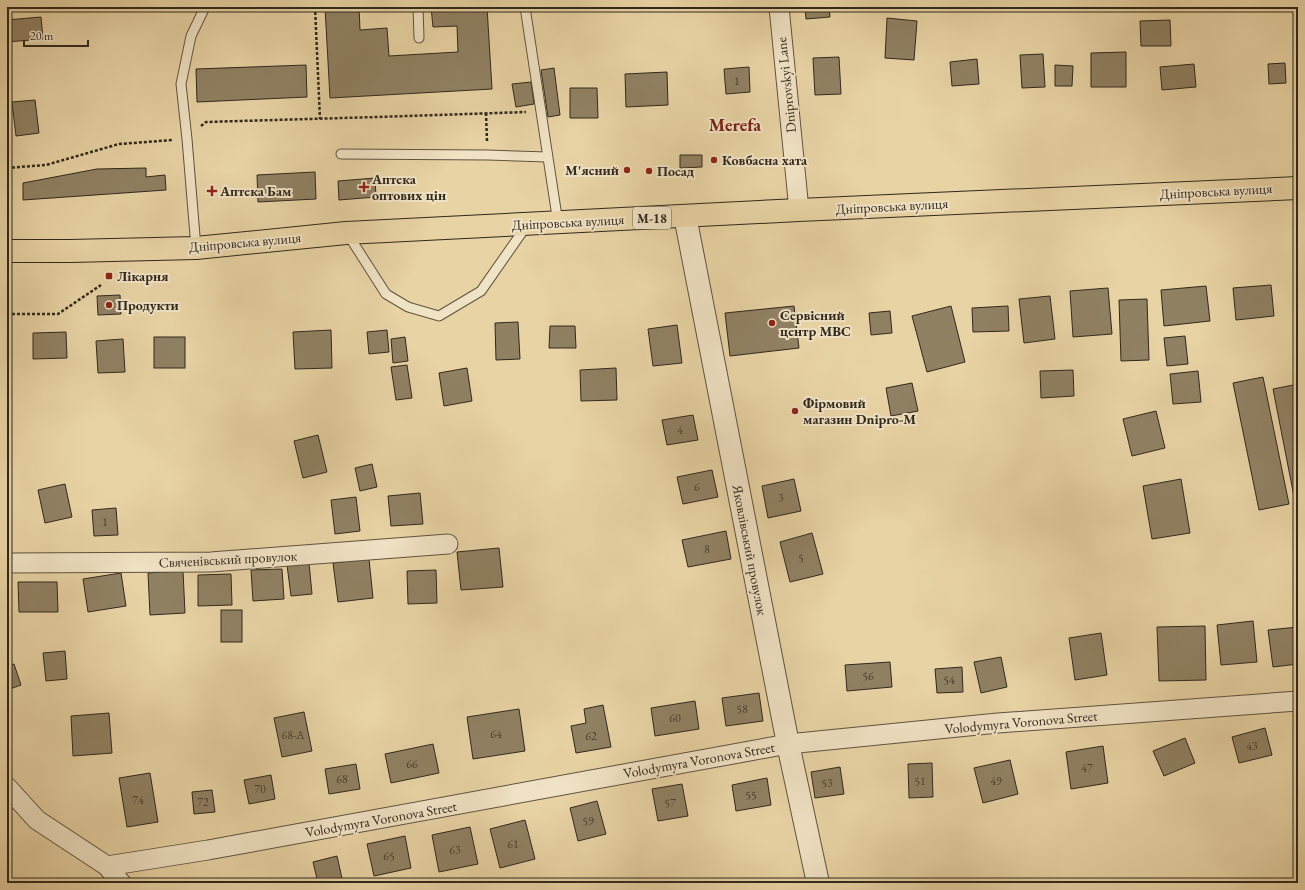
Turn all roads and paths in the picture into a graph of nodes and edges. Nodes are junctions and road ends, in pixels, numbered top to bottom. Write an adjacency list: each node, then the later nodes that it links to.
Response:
1 (205, 7): 10 (lane)
2 (316, 7): 9 (path)
3 (418, 7): 6 (lane)
4 (524, 7): 7 (lane)
5 (779, 7): 16 (street, Dniprovskyi Lane)
6 (420, 38)
7 (540, 111): 8 (path); 13 (lane)
8 (486, 114): 9 (path); 12 (path)
9 (320, 119): 10 (path)
10 (187, 139): 14 (path); 21 (lane)
11 (341, 154): 12 (lane)
12 (488, 155): 13 (lane)
13 (547, 157): 18 (lane)
14 (7, 168)
15 (1298, 188): 16 (highway, Дніпровська вулиця / М-18)
16 (799, 210): 17 (highway, Дніпровська вулиця / М-18)
17 (686, 216): 18 (highway, Дніпровська вулиця / М-18); 28 (street, Яковлівський провулок)
18 (558, 223): 19 (highway, Дніпровська вулиця / М-18)
19 (528, 224): 20 (highway, Дніпровська вулиця / М-18); 20 (lane)
20 (346, 233): 21 (highway, Дніпровська вулиця / М-18)
21 (196, 248): 22 (highway, Дніпровська вулиця / М-18)
22 (7, 250)
23 (101, 285): 24 (path)
24 (7, 314)
25 (448, 544): 26 (street, Свяченівський провулок)
26 (7, 563)
27 (1298, 701): 28 (street, Volodymyra Voronova Street)
28 (788, 744): 30 (street, Volodymyra Voronova Street); 32 (street, Яковлівський провулок)
29 (7, 787): 30 (street)
30 (107, 866): 31 (street)
31 (121, 883)
32 (818, 883)

